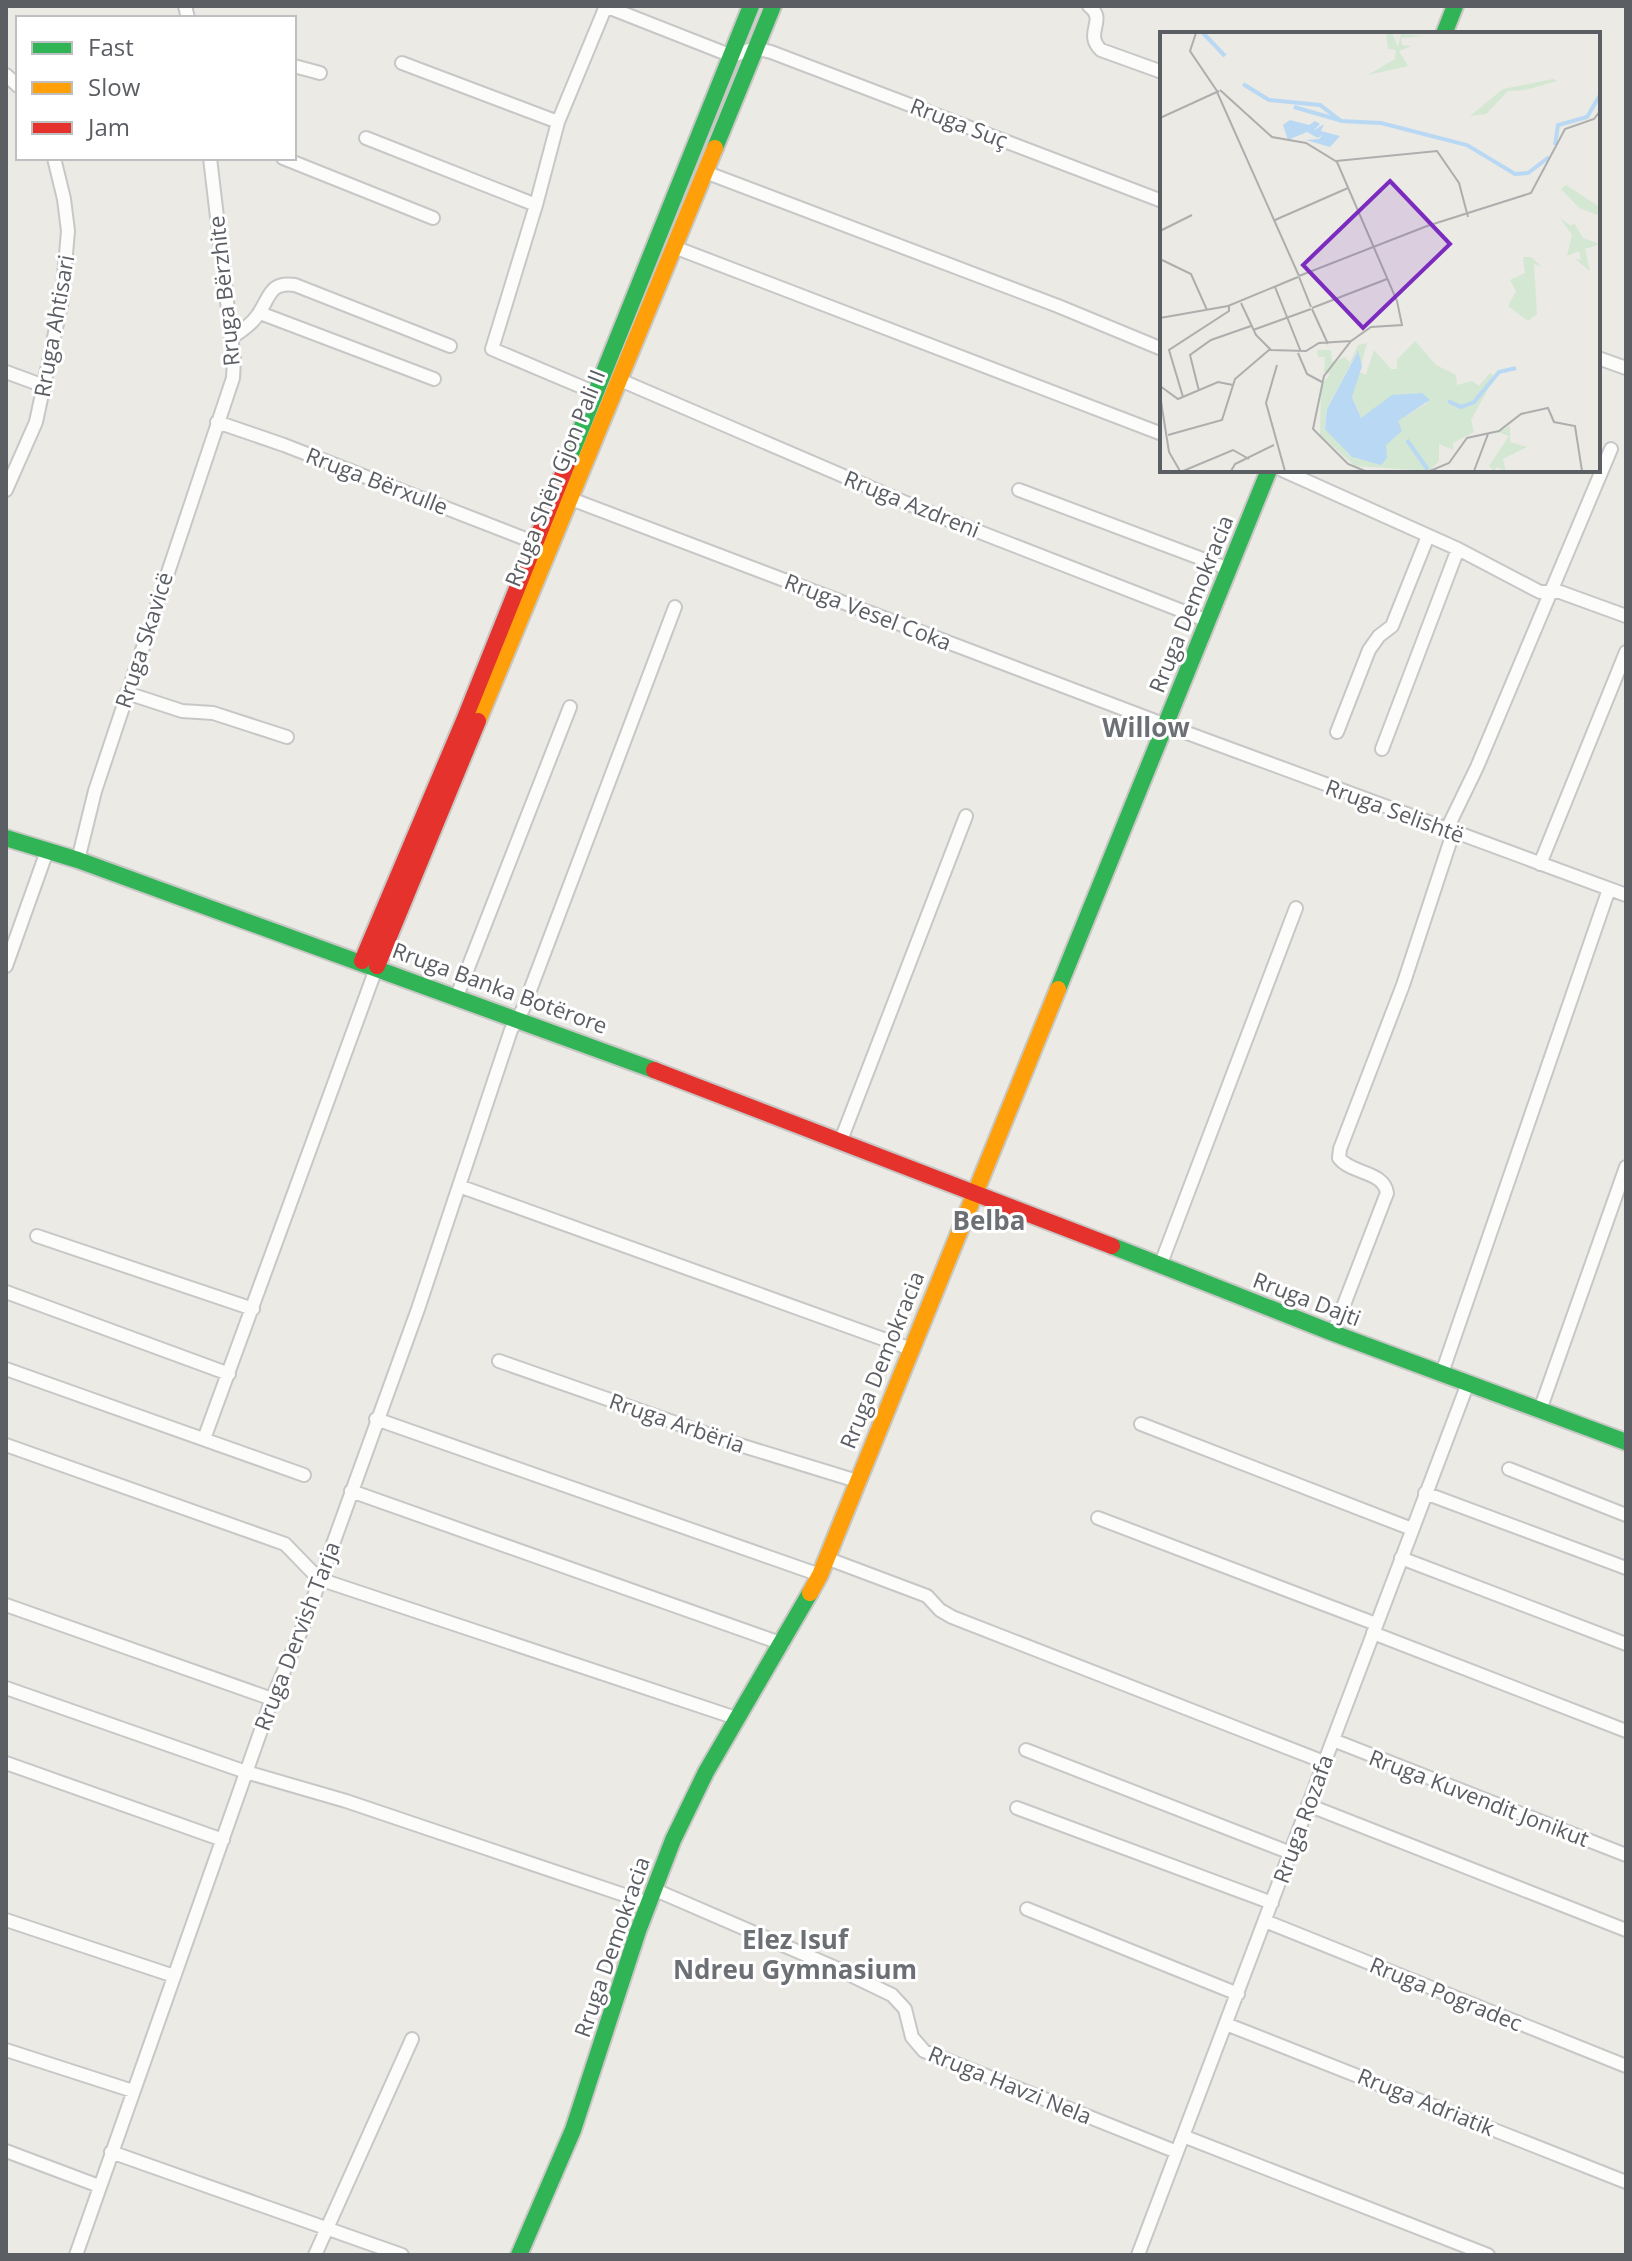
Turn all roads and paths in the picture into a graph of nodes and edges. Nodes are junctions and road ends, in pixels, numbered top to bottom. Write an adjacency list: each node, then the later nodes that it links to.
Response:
1 (605, 6): 8 (street); 13 (street)
2 (751, 6): 8 (street, Rruga Shën Gjon Pali II)
3 (773, 6): 7 (street, Rruga Shën Gjon Pali II)
4 (1089, 6): 11 (street)
5 (1455, 6): 6 (street)
6 (1445, 32)
7 (755, 48): 8 (street); 18 (street, Rruga Shën Gjon Pali II); 19 (street, Rruga Suç)
8 (732, 56): 33 (street, Rruga Shën Gjon Pali II)
9 (402, 63): 13 (street)
10 (296, 67): 12 (street)
11 (1160, 71)
12 (320, 73)
13 (558, 122): 20 (street)
14 (366, 138): 20 (street)
15 (54, 160): 32 (street, Rruga Ahtisari)
16 (210, 160): 24 (street, Rruga Bërzhite)
17 (288, 160): 21 (street)
18 (705, 172): 22 (street, Rruga Shën Gjon Pali II); 26 (street)
19 (1160, 200)
20 (536, 205): 33 (street)
21 (433, 218)
22 (674, 247): 31 (street, Rruga Shën Gjon Pali II); 35 (street)
23 (260, 313): 24 (street); 25 (street); 30 (street)
24 (231, 338): 34 (street, Rruga Bërzhite)
25 (450, 346)
26 (1160, 348)
27 (1600, 359): 28 (street)
28 (1626, 368)
29 (6, 372): 32 (street)
30 (434, 379)
31 (620, 380): 41 (street, Rruga Shën Gjon Pali II); 49 (street, Rruga Azdreni)
32 (44, 386): 39 (street, Rruga Ahtisari)
33 (596, 393): 43 (street, Rruga Shën Gjon Pali II)
34 (217, 422): 43 (street, Rruga Bërxulle); 51 (street, Rruga Skavicë)
35 (1160, 433)
36 (1611, 449): 46 (street)
37 (1269, 472): 45 (street, Rruga Demokracia)
38 (1271, 472): 42 (street)
39 (6, 490)
40 (1019, 490): 45 (street)
41 (571, 499): 53 (street, Rruga Vesel Coka); 68 (street, Rruga Shën Gjon Pali II)
42 (1428, 536): 44 (street); 54 (street)
43 (536, 543): 68 (street, Rruga Shën Gjon Pali II)
44 (1458, 549): 46 (street); 56 (street)
45 (1229, 569): 49 (street, Rruga Demokracia)
46 (1550, 594): 48 (street); 58 (street)
47 (675, 607): 71 (street, Rruga Dervish Tarja)
48 (1626, 616)
49 (1208, 621): 53 (street, Rruga Demokracia)
50 (1626, 652): 62 (street)
51 (127, 693): 55 (street); 61 (street, Rruga Skavicë)
52 (570, 707): 70 (street)
53 (1166, 724): 58 (street, Rruga Selishtë); 75 (street, Rruga Demokracia)
54 (1337, 732)
55 (287, 737)
56 (1382, 749)
57 (966, 816): 72 (street)
58 (1450, 832): 62 (street, Rruga Selishtë); 81 (street)
59 (6, 838): 60 (street, Rruga Banka Botërore)
60 (47, 851): 61 (street, Rruga Banka Botërore); 67 (street)
61 (78, 860): 68 (street, Rruga Banka Botërore)
62 (1540, 864): 63 (street, Rruga Selishtë)
63 (1609, 889): 64 (street, Rruga Selishtë); 85 (street)
64 (1626, 895)
65 (1296, 908): 78 (street)
66 (6, 923): 67 (street)
67 (21, 926): 69 (street)
68 (370, 964): 70 (street, Rruga Banka Botërore); 80 (street)
69 (6, 966)
70 (457, 996): 71 (street, Rruga Banka Botërore)
71 (518, 1018): 72 (street, Rruga Banka Botërore); 74 (street, Rruga Dervish Tarja)
72 (841, 1140): 75 (street, Rruga Banka Botërore)
73 (1626, 1167): 76 (street)
74 (459, 1186): 82 (street); 89 (street, Rruga Dervish Tarja)
75 (974, 1191): 78 (street, Rruga Dajti); 82 (street, Rruga Demokracia)
76 (1620, 1203): 88 (street)
77 (37, 1236): 80 (street)
78 (1160, 1266): 81 (street, Rruga Dajti)
79 (6, 1292): 86 (street)
80 (253, 1309): 86 (street)
81 (1333, 1333): 85 (street, Rruga Dajti)
82 (911, 1349): 96 (street, Rruga Demokracia)
83 (499, 1361): 96 (street, Rruga Arbëria)
84 (6, 1369): 91 (street)
85 (1442, 1373): 87 (street, Rruga Dajti)
86 (229, 1374): 91 (street)
87 (1468, 1383): 88 (street, Rruga Dajti); 98 (street, Rruga Rozafa)
88 (1540, 1410): 92 (street, Rruga Dajti)
89 (376, 1419): 97 (street, Rruga Dervish Tarja); 105 (street)
90 (1141, 1424): 101 (street)
91 (204, 1439): 95 (street)
92 (1626, 1442)
93 (6, 1445): 106 (street)
94 (1509, 1469): 99 (street)
95 (304, 1475)
96 (857, 1481): 102 (street, Rruga Demokracia)
97 (351, 1491): 106 (street, Rruga Dervish Tarja); 109 (street)
98 (1425, 1493): 101 (street, Rruga Rozafa); 104 (street)
99 (1626, 1515)
100 (1098, 1518): 108 (street)
101 (1412, 1529): 103 (street, Rruga Rozafa)
102 (826, 1558): 105 (street, Rruga Demokracia); 117 (street)
103 (1401, 1558): 108 (street, Rruga Rozafa); 110 (street)
104 (1626, 1568)
105 (820, 1575): 109 (street, Rruga Demokracia)
106 (319, 1579): 112 (street, Rruga Dervish Tarja); 113 (street)
107 (6, 1605): 112 (street)
108 (1374, 1628): 114 (street); 115 (street, Rruga Rozafa)
109 (783, 1644): 113 (street, Rruga Demokracia)
110 (1626, 1644)
111 (6, 1688): 119 (street, Rruga Havzi Nela)
112 (272, 1699): 119 (street, Rruga Dervish Tarja)
113 (736, 1718): 125 (street, Rruga Demokracia)
114 (1626, 1731)
115 (1333, 1740): 117 (street, Rruga Rozafa); 124 (street, Rruga Kuvendit Jonikut)
116 (1026, 1750): 123 (street)
117 (1324, 1762): 120 (street, Rruga Rozafa)
118 (6, 1763): 122 (street)
119 (246, 1772): 122 (street, Rruga Dervish Tarja); 125 (street, Rruga Havzi Nela)
120 (1308, 1805): 123 (street, Rruga Rozafa); 130 (street)
121 (1017, 1808): 126 (street)
122 (223, 1840): 131 (street, Rruga Dervish Tarja)
123 (1291, 1853): 126 (street, Rruga Rozafa)
124 (1626, 1855)
125 (651, 1896): 141 (street, Rruga Havzi Nela); 148 (street, Rruga Demokracia)
126 (1272, 1903): 129 (street, Rruga Rozafa)
127 (1027, 1909): 132 (street)
128 (6, 1920): 131 (street)
129 (1265, 1921): 132 (street, Rruga Rozafa); 136 (street, Rruga Pogradec)
130 (1626, 1930)
131 (174, 1976): 137 (street, Rruga Dervish Tarja)
132 (1238, 1994): 133 (street, Rruga Rozafa)
133 (1226, 2024): 138 (street, Rruga Rozafa); 142 (street, Rruga Adriatik)
134 (412, 2039): 144 (street)
135 (6, 2050): 137 (street)
136 (1626, 2066)
137 (133, 2091): 140 (street, Rruga Dervish Tarja)
138 (1183, 2136): 141 (street, Rruga Rozafa); 150 (street)
139 (6, 2151): 143 (street)
140 (111, 2152): 143 (street, Rruga Dervish Tarja); 144 (street)
141 (1177, 2152): 149 (street, Rruga Rozafa)
142 (1626, 2182)
143 (99, 2186): 145 (street, Rruga Dervish Tarja)
144 (326, 2229): 146 (street); 147 (street)
145 (76, 2255)
146 (315, 2255)
147 (402, 2255)
148 (519, 2255)
149 (1138, 2255)
150 (1488, 2255)

